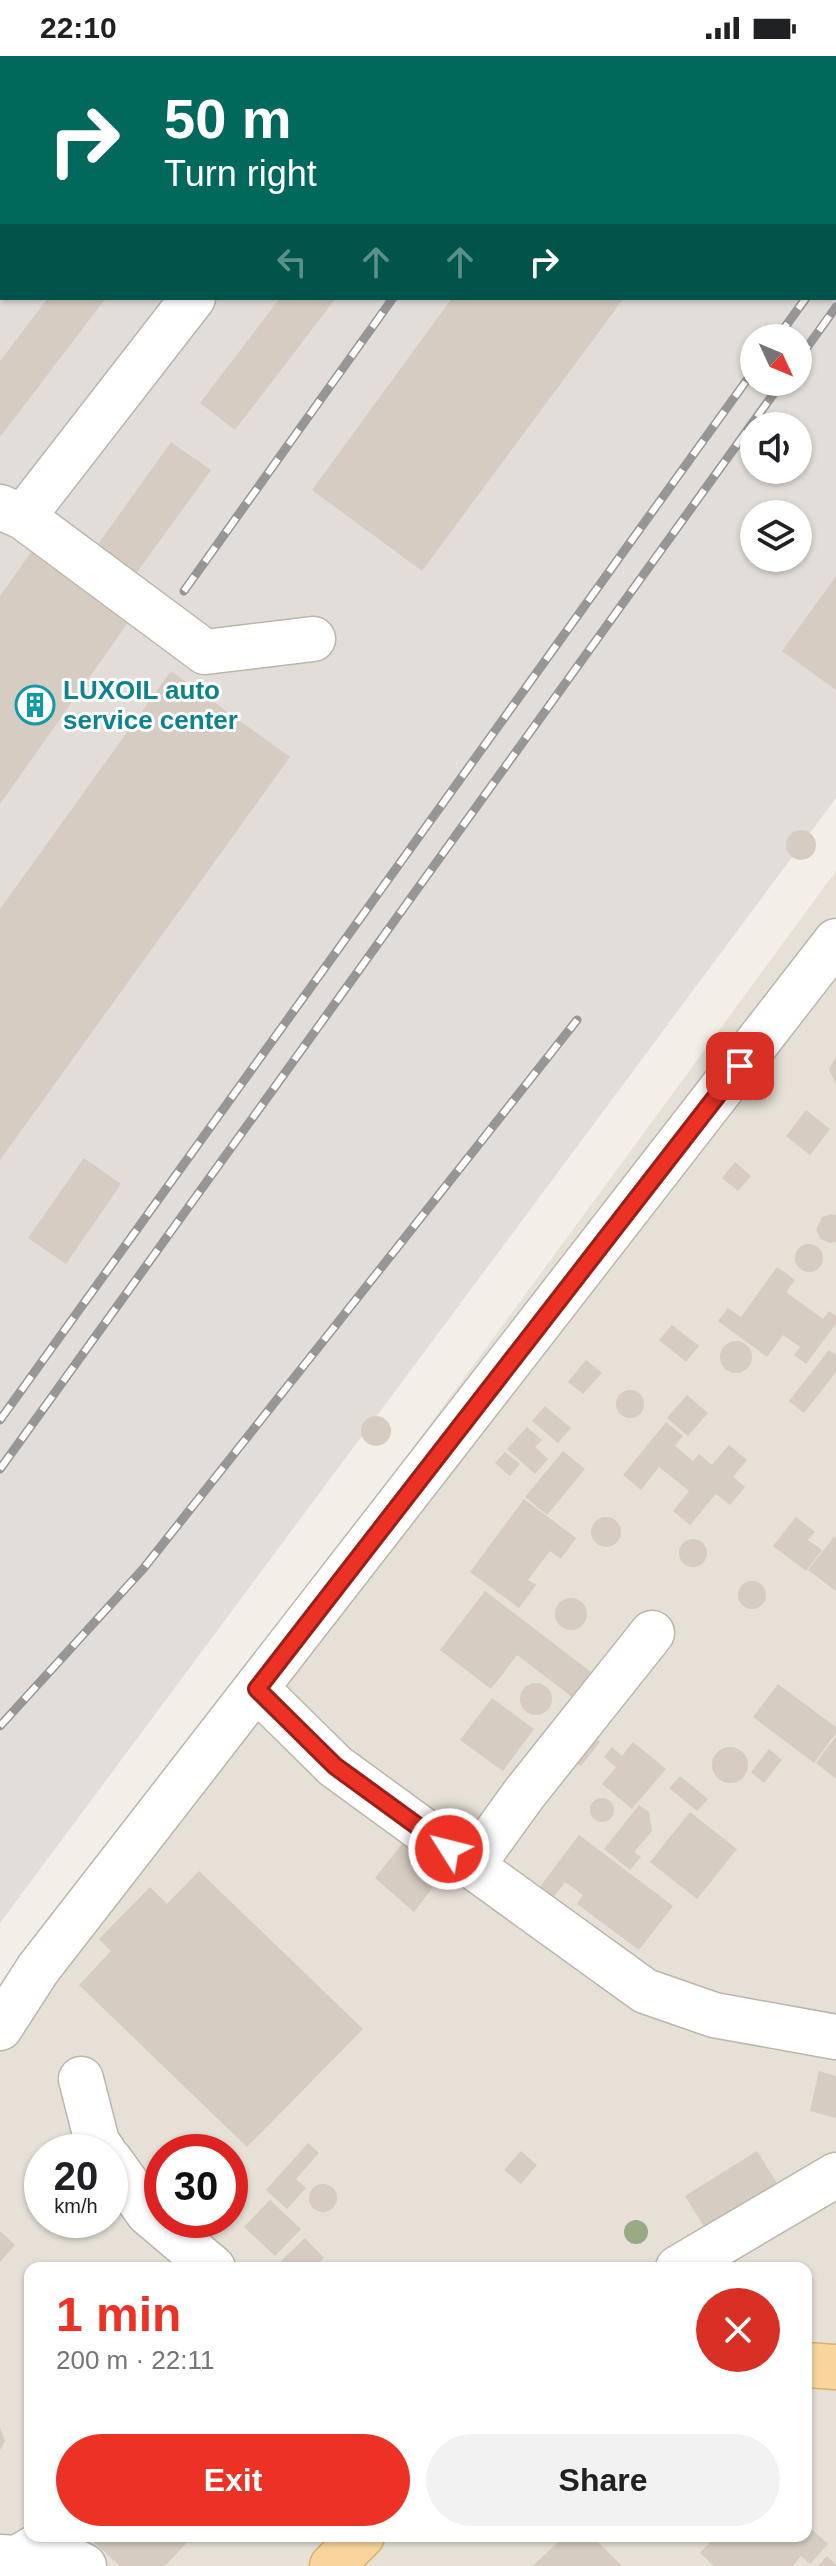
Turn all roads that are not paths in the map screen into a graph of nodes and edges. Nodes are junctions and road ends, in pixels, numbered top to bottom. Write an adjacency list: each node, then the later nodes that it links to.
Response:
1 (191, 300): 2 (street)
2 (11, 512): 3 (street)
3 (313, 639)
4 (836, 941): 6 (street)
5 (652, 1633): 7 (street)
6 (257, 1689): 7 (street); 8 (street)
7 (472, 1866): 9 (street)
8 (0, 2028)
9 (836, 2037)
10 (81, 2079): 11 (street)
11 (95, 2134)
12 (836, 2175): 15 (street)
13 (128, 2185): 14 (street)
14 (206, 2262)
15 (688, 2262)
16 (812, 2365): 17 (main road)
17 (836, 2367)
18 (40, 2542): 21 (street)
19 (46, 2542): 22 (street)
20 (356, 2542): 23 (main road)
21 (0, 2557)
22 (84, 2566)
23 (332, 2566)

